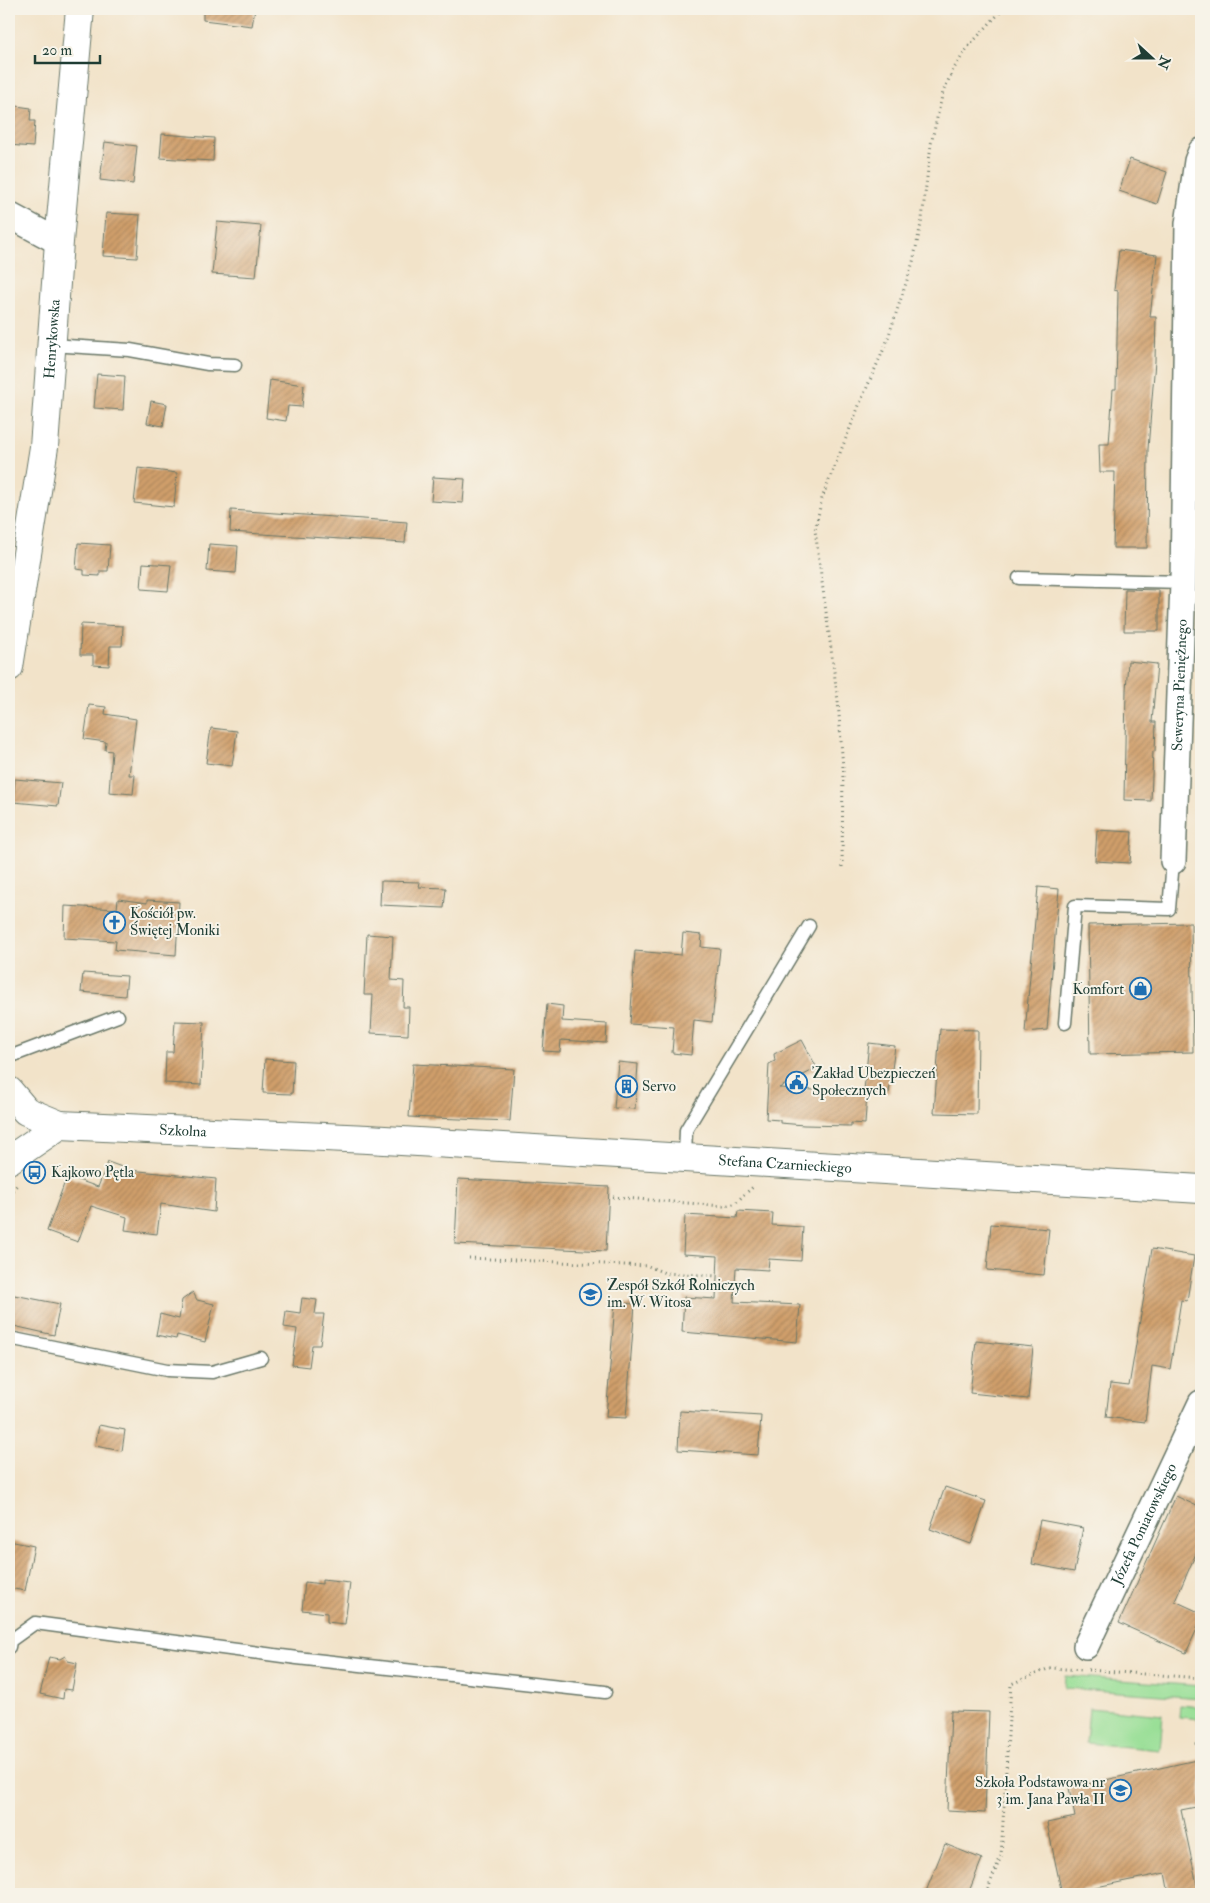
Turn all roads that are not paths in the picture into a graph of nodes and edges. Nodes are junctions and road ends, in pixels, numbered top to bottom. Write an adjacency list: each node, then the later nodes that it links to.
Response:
1 (80, 9): 4 (street, Henrykowska)
2 (1201, 151): 8 (street, Seweryna Pieniężnego)
3 (9, 215): 4 (street)
4 (59, 242): 5 (street, Henrykowska)
5 (51, 345): 6 (lane); 9 (street, Henrykowska)
6 (235, 365)
7 (1019, 578): 8 (lane)
8 (1192, 582): 11 (street, Seweryna Pieniężnego)
9 (15, 593): 10 (street, Henrykowska)
10 (9, 666)
11 (1173, 861): 14 (lane)
12 (808, 926): 20 (lane)
13 (118, 1016): 15 (lane)
14 (1065, 1023)
15 (9, 1057)
16 (17, 1101): 17 (street); 19 (street)
17 (60, 1125): 18 (street, Szkolna); 21 (street)
18 (368, 1139): 20 (street, Stefana Czarnieckiego)
19 (9, 1151)
20 (685, 1157): 22 (street, Stefana Czarnieckiego)
21 (9, 1160)
22 (1201, 1189)
23 (9, 1338): 24 (lane)
24 (261, 1358)
25 (1201, 1403): 26 (street, Józefa Poniatowskiego)
26 (1086, 1646)
27 (9, 1647): 28 (lane)
28 (605, 1692)

